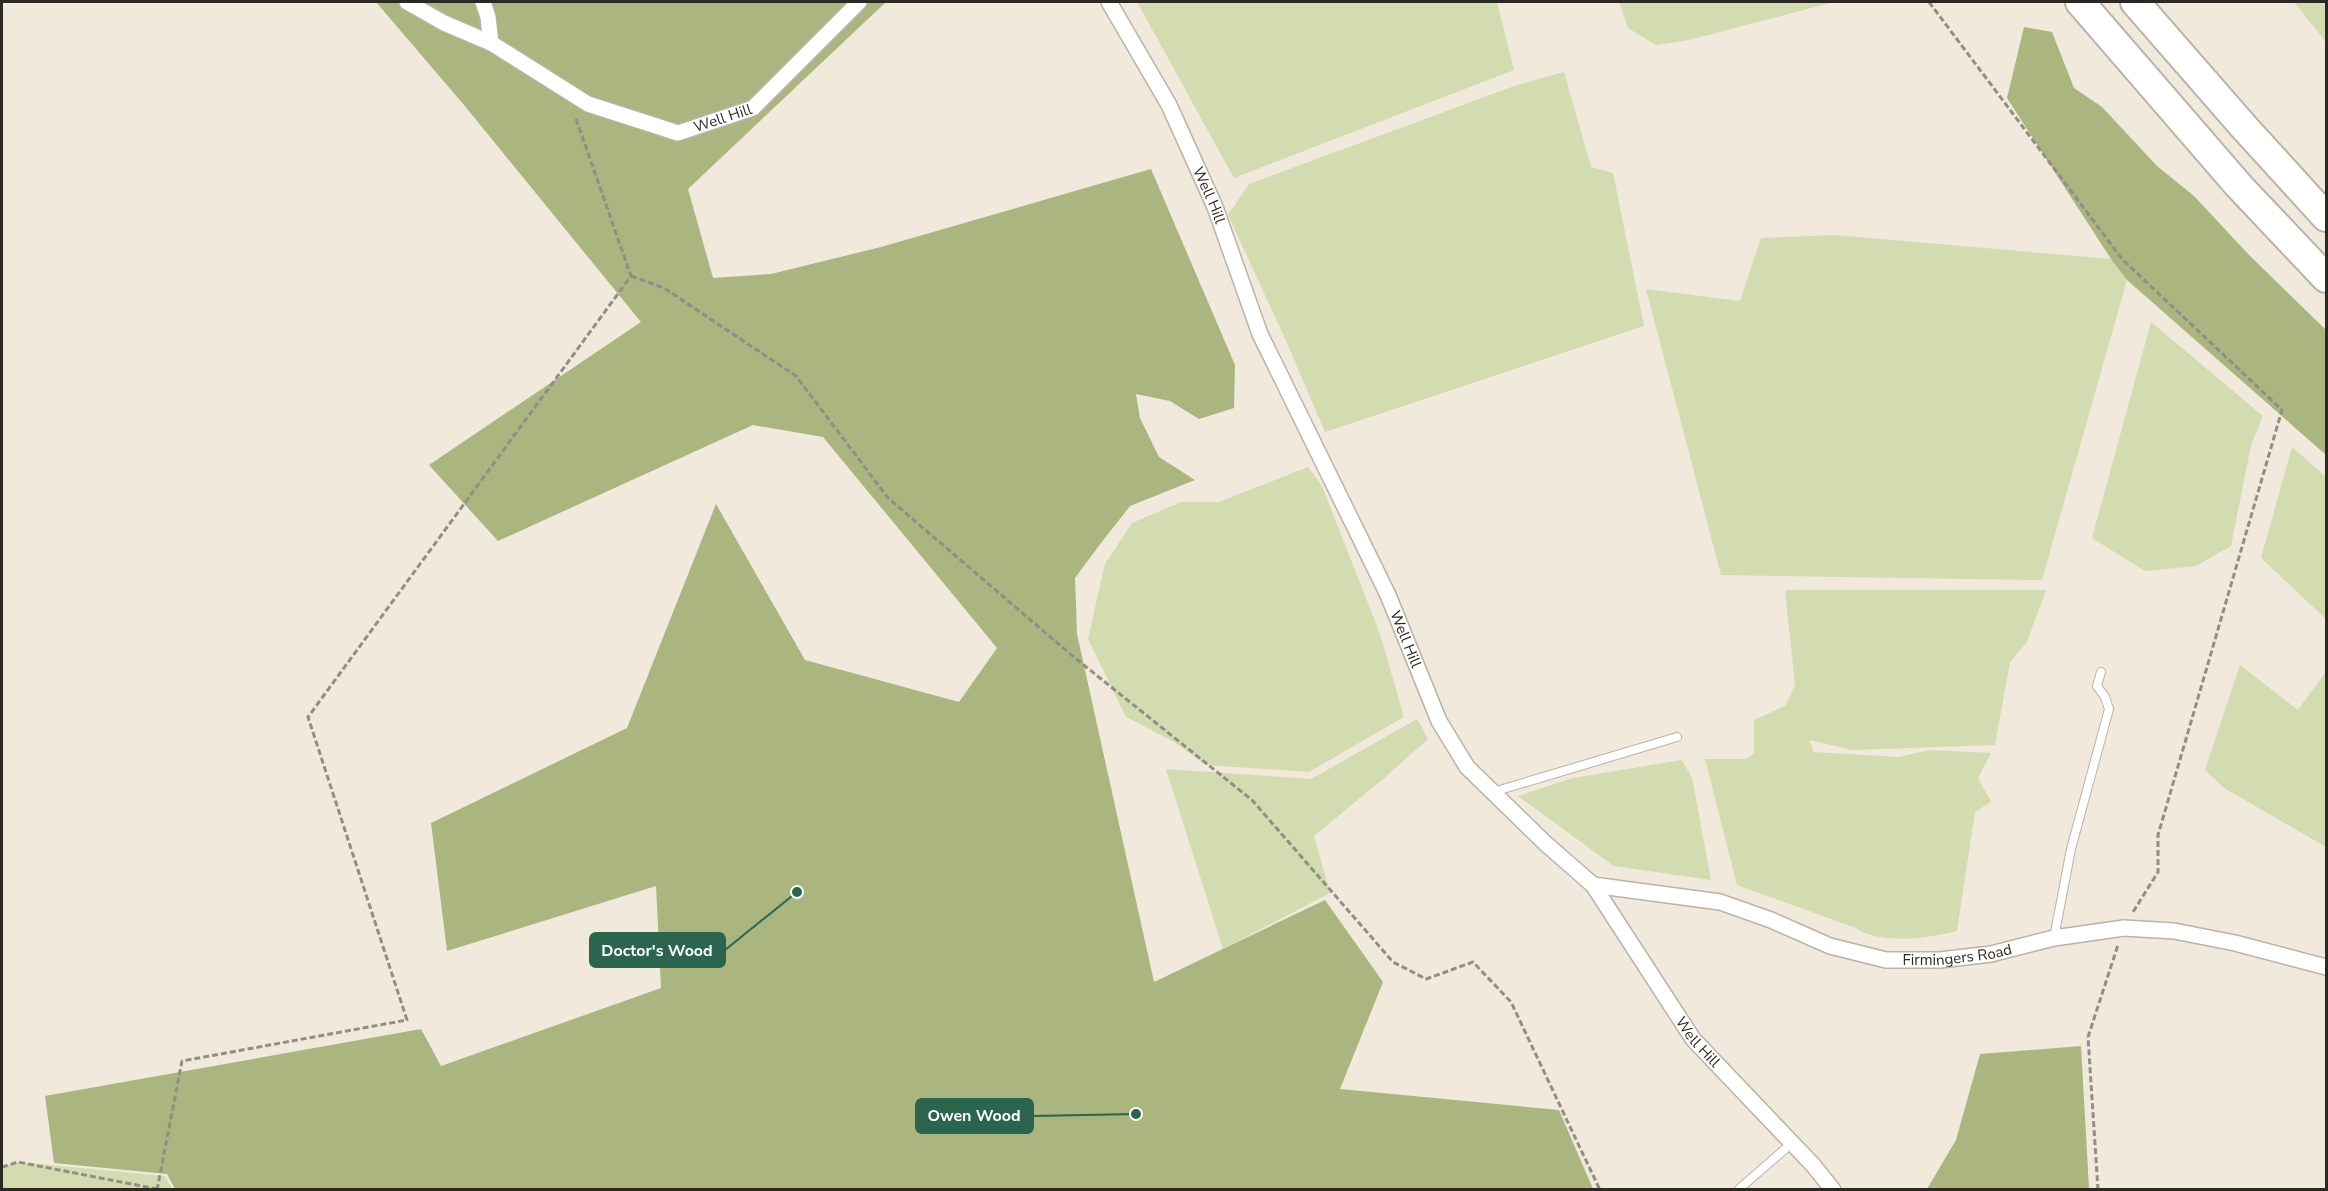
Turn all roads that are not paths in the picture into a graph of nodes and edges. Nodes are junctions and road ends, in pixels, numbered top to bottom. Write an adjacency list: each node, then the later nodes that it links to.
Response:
1 (407, 2): 7 (street, Well Hill)
2 (483, 2): 7 (street)
3 (859, 2): 7 (street, Well Hill)
4 (1109, 2): 12 (street, Well Hill)
5 (2080, 2): 9 (highway)
6 (2135, 2): 8 (highway)
7 (492, 43)
8 (2326, 217)
9 (2326, 278)
10 (2101, 672): 14 (lane)
11 (1677, 737): 12 (lane)
12 (1491, 792): 13 (street, Well Hill)
13 (1593, 885): 14 (street, Firmingers Road); 16 (street, Well Hill)
14 (2054, 938): 15 (street, Firmingers Road)
15 (2326, 967)
16 (1792, 1143): 17 (lane); 18 (street, Well Hill)
17 (1739, 1189)
18 (1833, 1190)

